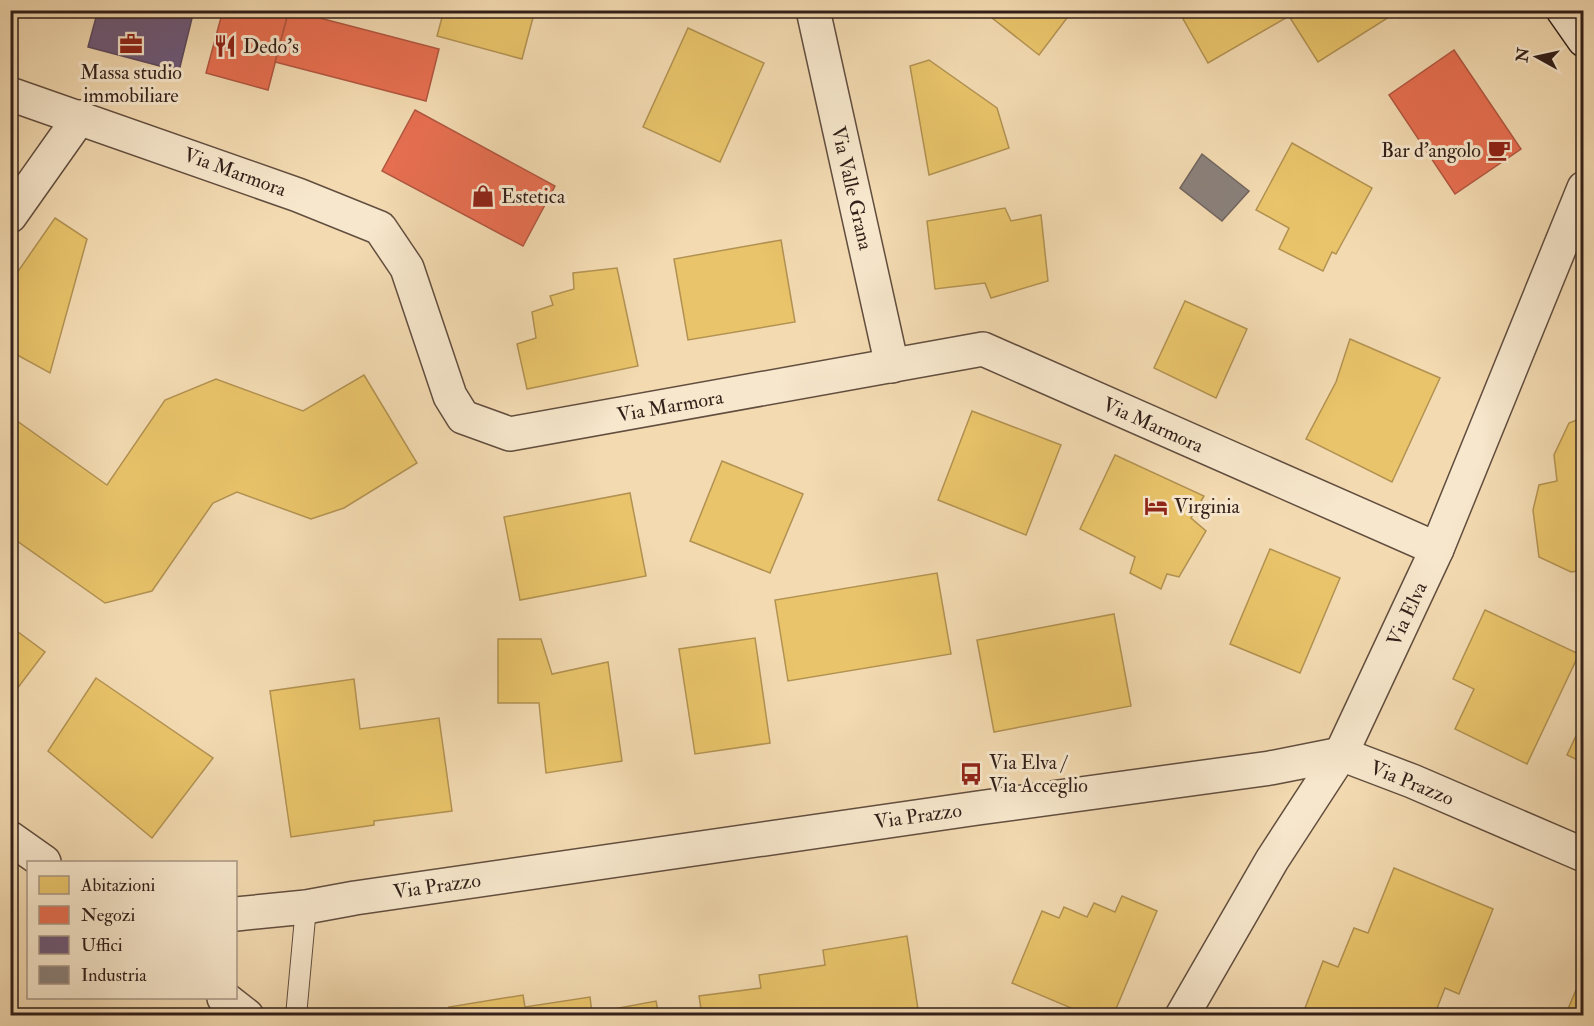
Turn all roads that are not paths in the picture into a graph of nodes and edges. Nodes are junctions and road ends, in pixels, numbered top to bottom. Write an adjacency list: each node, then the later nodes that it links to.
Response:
1 (813, 10): 8 (street, Via Valle Grana)
2 (1563, 10): 3 (street)
3 (1584, 40)
4 (10, 94): 5 (street, Via Marmora)
5 (80, 117): 7 (street); 8 (street, Via Marmora)
6 (1584, 188): 9 (street, Via Elva)
7 (10, 216)
8 (892, 366): 9 (street, Via Marmora)
9 (1437, 549): 10 (street, Via Elva)
10 (1341, 754): 12 (street, Via Prazzo); 14 (street, Via Prazzo); 19 (street, Via Elva)
11 (10, 838): 13 (street)
12 (1584, 855)
13 (43, 861)
14 (306, 907): 15 (street, Via Prazzo); 18 (lane)
15 (237, 914)
16 (225, 999): 17 (street)
17 (247, 1016)
18 (296, 1016)
19 (1182, 1016)

